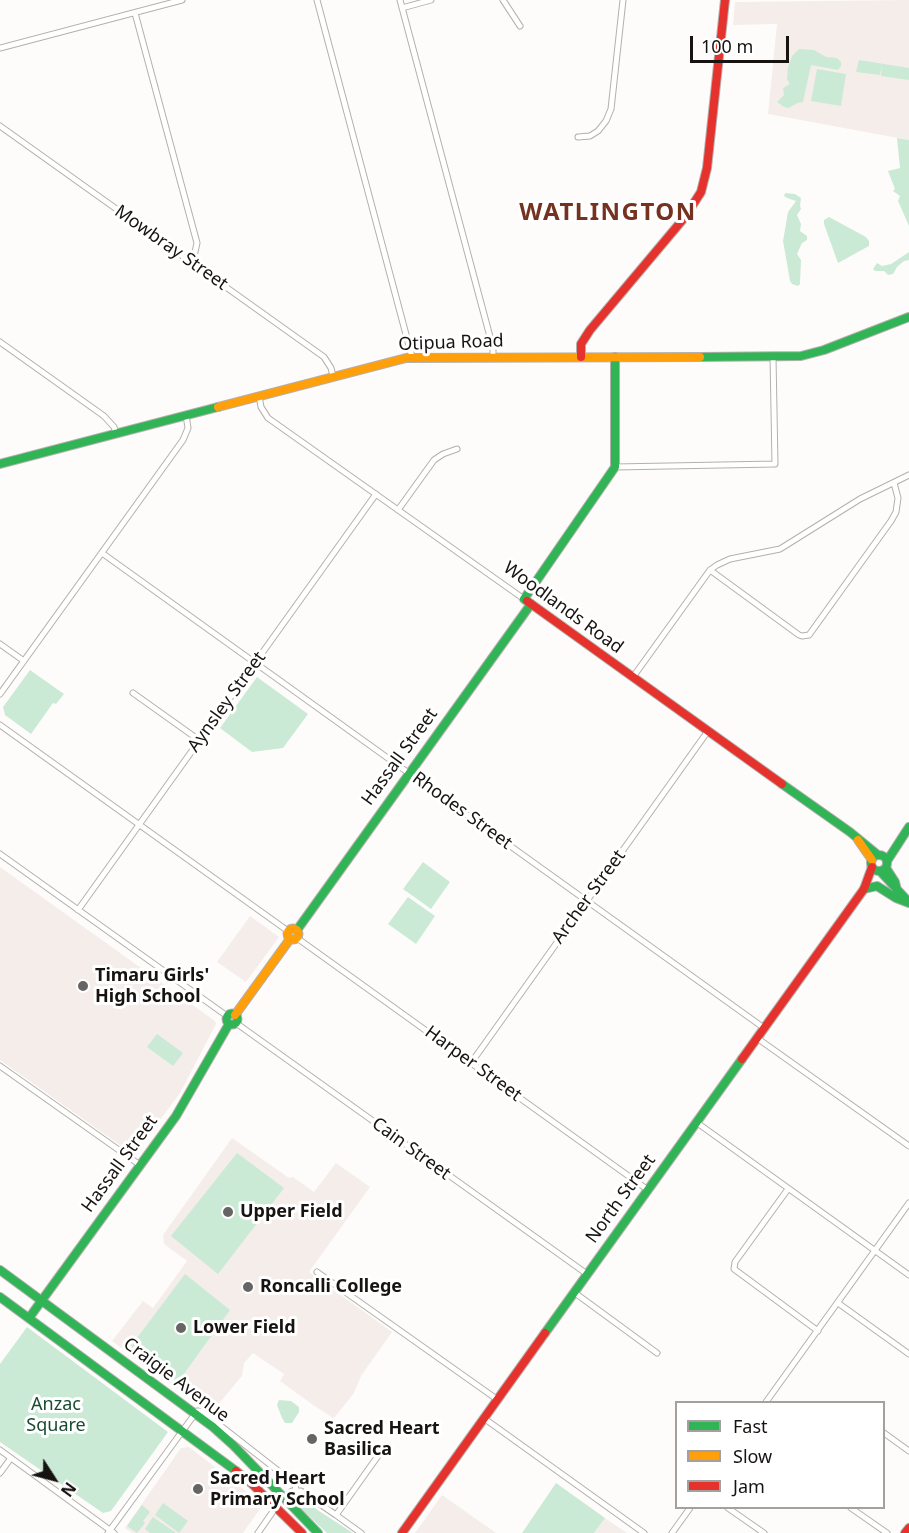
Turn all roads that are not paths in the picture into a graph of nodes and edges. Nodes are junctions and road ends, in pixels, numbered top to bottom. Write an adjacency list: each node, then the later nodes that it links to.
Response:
1 (182, 0): 9 (street)
2 (317, 0): 17 (street)
3 (400, 0): 8 (street)
4 (431, 0): 8 (street)
5 (503, 0): 10 (street)
6 (623, 0): 13 (street)
7 (726, 0): 19 (main road)
8 (402, 8): 18 (street)
9 (135, 13): 11 (street); 14 (street)
10 (520, 26)
11 (0, 48)
12 (0, 126): 14 (street, Mowbray Street)
13 (578, 137)
14 (190, 262): 22 (street, Mowbray Street)
15 (909, 317): 21 (main road, Otipua Road)
16 (0, 342): 25 (street)
17 (412, 357): 18 (main road, Otipua Road); 22 (main road, Otipua Road)
18 (493, 357): 19 (main road, Otipua Road)
19 (581, 357): 20 (main road, Otipua Road)
20 (615, 357): 21 (main road, Otipua Road); 28 (main road)
21 (774, 357): 28 (street)
22 (333, 376): 23 (main road, Otipua Road)
23 (259, 396): 24 (main road, Otipua Road); 31 (street, Woodlands Road)
24 (186, 415): 25 (main road, Otipua Road); 33 (street)
25 (116, 433): 27 (main road, Otipua Road)
26 (457, 449): 32 (street)
27 (0, 464)
28 (615, 467): 35 (main road, Hassall Street)
29 (909, 475): 30 (street)
30 (894, 483): 34 (street); 34 (street)
31 (376, 494): 32 (street, Woodlands Road); 38 (street, Aynsley Street)
32 (398, 510): 35 (street, Woodlands Road)
33 (102, 553): 37 (street); 38 (street, Rhodes Street)
34 (710, 570): 39 (street)
35 (527, 602): 39 (main road, Woodlands Road); 45 (main road, Hassall Street)
36 (0, 644): 37 (street)
37 (24, 661): 41 (street)
38 (255, 662): 44 (street, Aynsley Street); 45 (street, Rhodes Street)
39 (633, 677): 43 (main road, Woodlands Road)
40 (133, 693): 44 (street)
41 (0, 694)
42 (0, 725): 46 (street, Harper Street)
43 (708, 730): 49 (main road, Woodlands Road); 51 (street, Archer Street)
44 (199, 740): 46 (street, Aynsley Street)
45 (409, 773): 51 (street, Rhodes Street); 54 (main road, Hassall Street)
46 (139, 824): 53 (street, Aynsley Street); 54 (street, Harper Street)
47 (907, 829): 49 (main road, North Street)
48 (0, 854): 53 (street, Cain Street)
49 (879, 863): 50 (main road, North Street); 52 (main road, Woodlands Road)
50 (865, 887): 52 (main road); 56 (main road, North Street)
51 (586, 900): 56 (street, Rhodes Street); 58 (street, Archer Street)
52 (909, 903)
53 (78, 910): 55 (street, Cain Street)
54 (293, 935): 55 (main road, Hassall Street); 58 (street, Harper Street)
55 (232, 1019): 62 (main road, Hassall Street); 69 (street, Cain Street)
56 (764, 1028): 57 (main road, North Street)
57 (757, 1038): 60 (main road, North Street); 61 (street)
58 (471, 1063): 64 (street, Harper Street)
59 (0, 1066): 62 (street)
60 (696, 1122): 63 (street); 64 (main road, North Street)
61 (909, 1146)
62 (140, 1166): 73 (main road, Hassall Street)
63 (788, 1189): 66 (street); 76 (street)
64 (648, 1190): 69 (main road, North Street)
65 (909, 1203): 66 (street)
66 (875, 1251): 70 (street); 74 (street)
67 (0, 1270): 73 (main road, Craigie Avenue)
68 (317, 1272): 79 (street)
69 (587, 1274): 71 (main road, North Street)
70 (909, 1275)
71 (575, 1293): 77 (street); 79 (main road, North Street)
72 (0, 1297): 75 (main road, Craigie Avenue)
73 (42, 1301): 75 (main road, Hassall Street); 81 (main road, Craigie Avenue)
74 (838, 1303): 76 (street); 78 (street)
75 (29, 1318): 83 (main road, Craigie Avenue)
76 (818, 1330): 80 (street)
77 (657, 1353)
78 (909, 1353)
79 (498, 1400): 82 (main road, North Street)
80 (767, 1401)
81 (195, 1413): 83 (street); 90 (street); 91 (main road, Craigie Avenue)
82 (485, 1419): 103 (main road, North Street); 104 (street)
83 (182, 1430): 92 (main road, Craigie Avenue); 98 (street)
84 (885, 1433): 87 (street)
85 (385, 1446): 96 (street)
86 (0, 1450): 88 (street)
87 (909, 1451)
88 (10, 1458): 89 (street); 98 (street)
89 (0, 1473)
90 (296, 1491): 91 (street); 96 (street)
91 (284, 1498): 92 (street); 101 (main road, Craigie Avenue)
92 (276, 1507): 99 (street); 100 (main road, Craigie Avenue)
93 (689, 1509): 105 (street)
94 (729, 1509): 106 (street)
95 (853, 1509): 107 (street)
96 (336, 1515): 102 (street)
97 (909, 1528): 108 (main road)
98 (111, 1532)
99 (258, 1533)
100 (303, 1533)
101 (318, 1533)
102 (361, 1533)
103 (402, 1533)
104 (644, 1533)
105 (672, 1533)
106 (764, 1533)
107 (887, 1533)
108 (905, 1533)

